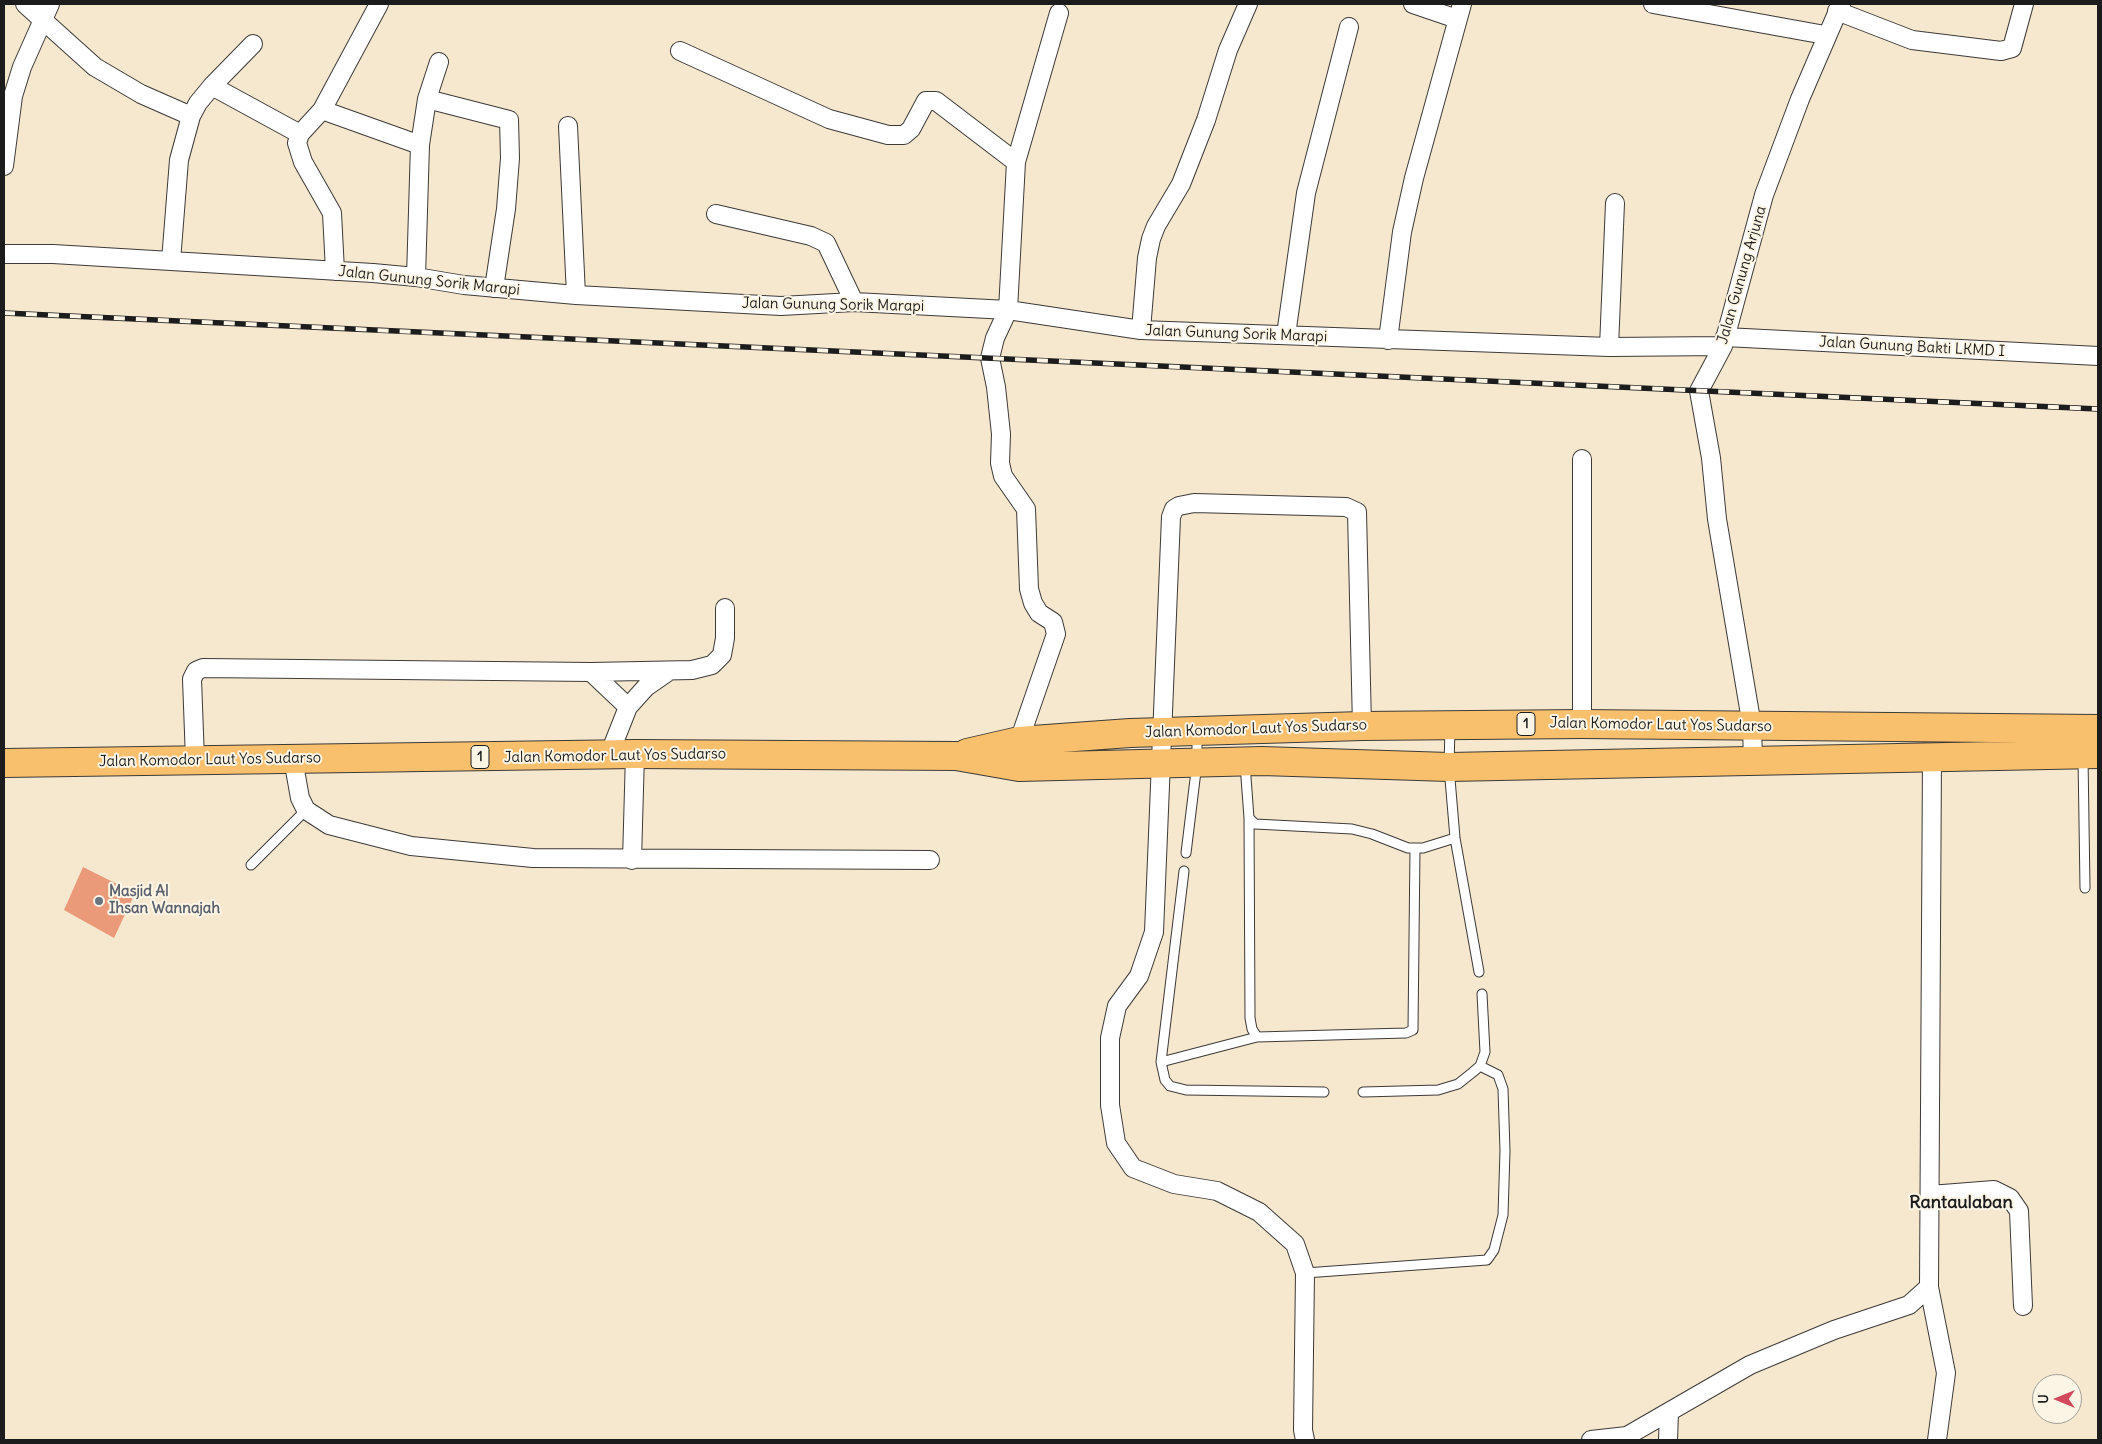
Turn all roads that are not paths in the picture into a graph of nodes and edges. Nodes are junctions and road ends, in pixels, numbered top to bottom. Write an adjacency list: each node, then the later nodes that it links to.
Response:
1 (25, 4): 8 (street)
2 (379, 4): 18 (street)
3 (1248, 4): 35 (street)
4 (1413, 4): 9 (street)
5 (1653, 4): 12 (street)
6 (2024, 4): 7 (street)
7 (1839, 8): 12 (street, Jalan Gunung Arjuna)
8 (46, 12): 19 (street); 24 (street)
9 (1459, 12): 37 (street)
10 (1059, 13): 23 (street)
11 (1349, 27): 36 (street)
12 (1825, 35): 38 (street, Jalan Gunung Arjuna)
13 (253, 44): 16 (street)
14 (680, 51): 23 (street)
15 (440, 62): 17 (street)
16 (212, 86): 19 (street); 21 (street)
17 (428, 99): 22 (street); 31 (street)
18 (322, 110): 21 (street); 22 (street)
19 (191, 116): 28 (street)
20 (568, 126): 32 (street)
21 (300, 134): 29 (street)
22 (420, 144): 30 (street)
23 (1016, 162): 34 (street)
24 (4, 166)
25 (1615, 203): 39 (street)
26 (716, 214): 33 (street)
27 (4, 254): 28 (street, Jalan Gunung Sorik Marapi)
28 (171, 260): 29 (street, Jalan Gunung Sorik Marapi)
29 (334, 271): 30 (street, Jalan Gunung Sorik Marapi)
30 (416, 276): 31 (street, Jalan Gunung Sorik Marapi)
31 (494, 288): 32 (street, Jalan Gunung Sorik Marapi)
32 (576, 295): 33 (street, Jalan Gunung Sorik Marapi)
33 (854, 302): 34 (street, Jalan Gunung Sorik Marapi)
34 (1008, 310): 35 (street, Jalan Gunung Sorik Marapi); 53 (street)
35 (1141, 330): 36 (street, Jalan Gunung Sorik Marapi)
36 (1286, 335): 37 (street, Jalan Gunung Sorik Marapi)
37 (1388, 340): 39 (street, Jalan Gunung Sorik Marapi)
38 (1724, 341): 39 (street, Jalan Gunung Sorik Marapi); 40 (street, Jalan Gunung Bakti LKMD I); 49 (street, Jalan Gunung Arjuna)
39 (1609, 348)
40 (2098, 356)
41 (1582, 459): 46 (street)
42 (725, 608): 43 (street)
43 (669, 671): 44 (street); 45 (street)
44 (591, 672): 45 (street); 58 (street)
45 (628, 707): 55 (street)
46 (1582, 724): 47 (highway, Jalan Komodor Laut Yos Sudarso / 1); 49 (highway, Jalan Komodor Laut Yos Sudarso / 1)
47 (1450, 725): 48 (highway, Jalan Komodor Laut Yos Sudarso / 1); 64 (lane)
48 (1362, 726): 51 (highway, Jalan Komodor Laut Yos Sudarso / 1); 52 (street)
49 (1752, 726): 50 (highway, Jalan Komodor Laut Yos Sudarso / 1); 60 (street, Jalan Gunung Arjuna)
50 (2098, 729)
51 (1197, 730): 52 (highway, Jalan Komodor Laut Yos Sudarso / 1); 63 (lane)
52 (1161, 731): 53 (highway, Jalan Komodor Laut Yos Sudarso / 1); 62 (street)
53 (1019, 754): 55 (highway, Jalan Komodor Laut Yos Sudarso / 1); 62 (highway, Jalan Komodor Laut Yos Sudarso / 1)
54 (2090, 754): 56 (highway, Jalan Komodor Laut Yos Sudarso / 1); 74 (lane)
55 (622, 755): 57 (highway, Jalan Komodor Laut Yos Sudarso / 1); 70 (street)
56 (1932, 756): 60 (highway, Jalan Komodor Laut Yos Sudarso / 1); 82 (street)
57 (293, 759): 58 (highway, Jalan Komodor Laut Yos Sudarso / 1); 65 (street)
58 (195, 760): 61 (highway, Jalan Komodor Laut Yos Sudarso / 1)
59 (1245, 761): 63 (highway, Jalan Komodor Laut Yos Sudarso / 1); 64 (highway, Jalan Komodor Laut Yos Sudarso / 1); 66 (lane)
60 (1752, 761): 64 (highway, Jalan Komodor Laut Yos Sudarso / 1)
61 (4, 763)
62 (1162, 763): 63 (highway, Jalan Komodor Laut Yos Sudarso / 1); 83 (street)
63 (1197, 763): 69 (lane)
64 (1449, 767): 67 (lane)
65 (306, 810): 70 (street); 72 (lane)
66 (1249, 818): 68 (lane); 77 (lane)
67 (1455, 838): 68 (lane); 75 (lane)
68 (1415, 848): 77 (lane)
69 (1186, 853)
70 (632, 860): 71 (street)
71 (930, 860)
72 (251, 865)
73 (1184, 871): 78 (lane)
74 (2084, 888)
75 (1479, 972)
76 (1482, 994): 79 (lane)
77 (1257, 1037): 78 (lane)
78 (1161, 1062): 80 (lane)
79 (1480, 1066): 81 (lane); 83 (lane)
80 (1324, 1092)
81 (1363, 1092)
82 (1930, 1195): 84 (street); 85 (street)
83 (1304, 1273): 87 (street)
84 (1929, 1286): 86 (street); 90 (street)
85 (2022, 1306)
86 (1669, 1413): 88 (street); 89 (street)
87 (1305, 1440)
88 (1591, 1440)
89 (1668, 1440)
90 (1937, 1440)

